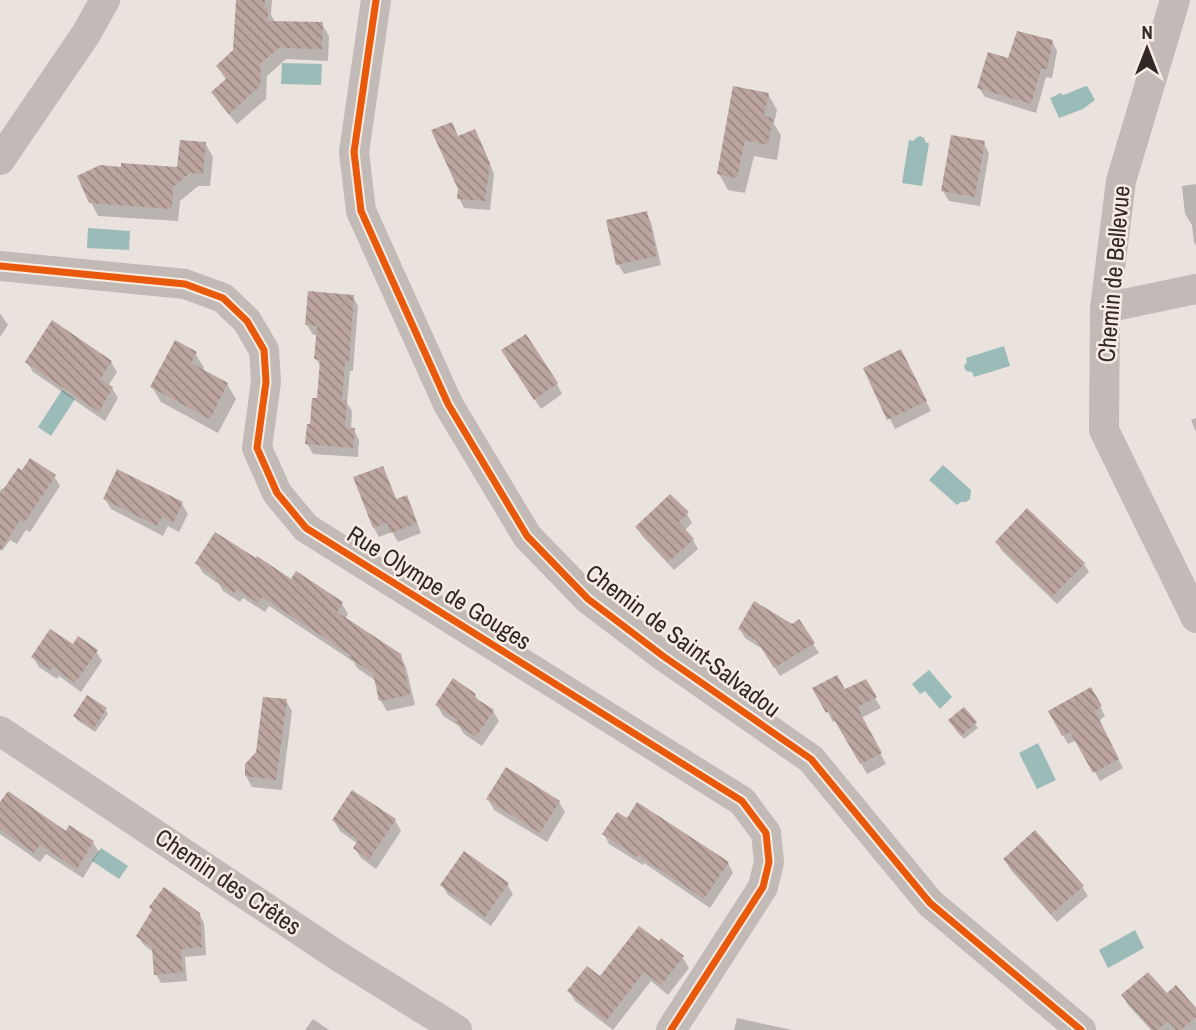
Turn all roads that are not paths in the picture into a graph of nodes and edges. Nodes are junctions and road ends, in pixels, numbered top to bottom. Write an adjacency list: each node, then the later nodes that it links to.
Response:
1 (105, 0): 4 (street)
2 (376, 0): 12 (street, Chemin de Saint-Salvadou)
3 (1175, 0): 7 (street, Chemin de Bellevue)
4 (0, 160)
5 (0, 266): 10 (street, Rue Olympe de Gouges)
6 (1196, 289): 7 (street)
7 (1105, 308): 8 (street, Chemin de Bellevue)
8 (1196, 618)
9 (0, 731): 11 (street, Chemin des Crêtes)
10 (672, 1029)
11 (457, 1030)
12 (1082, 1030)

